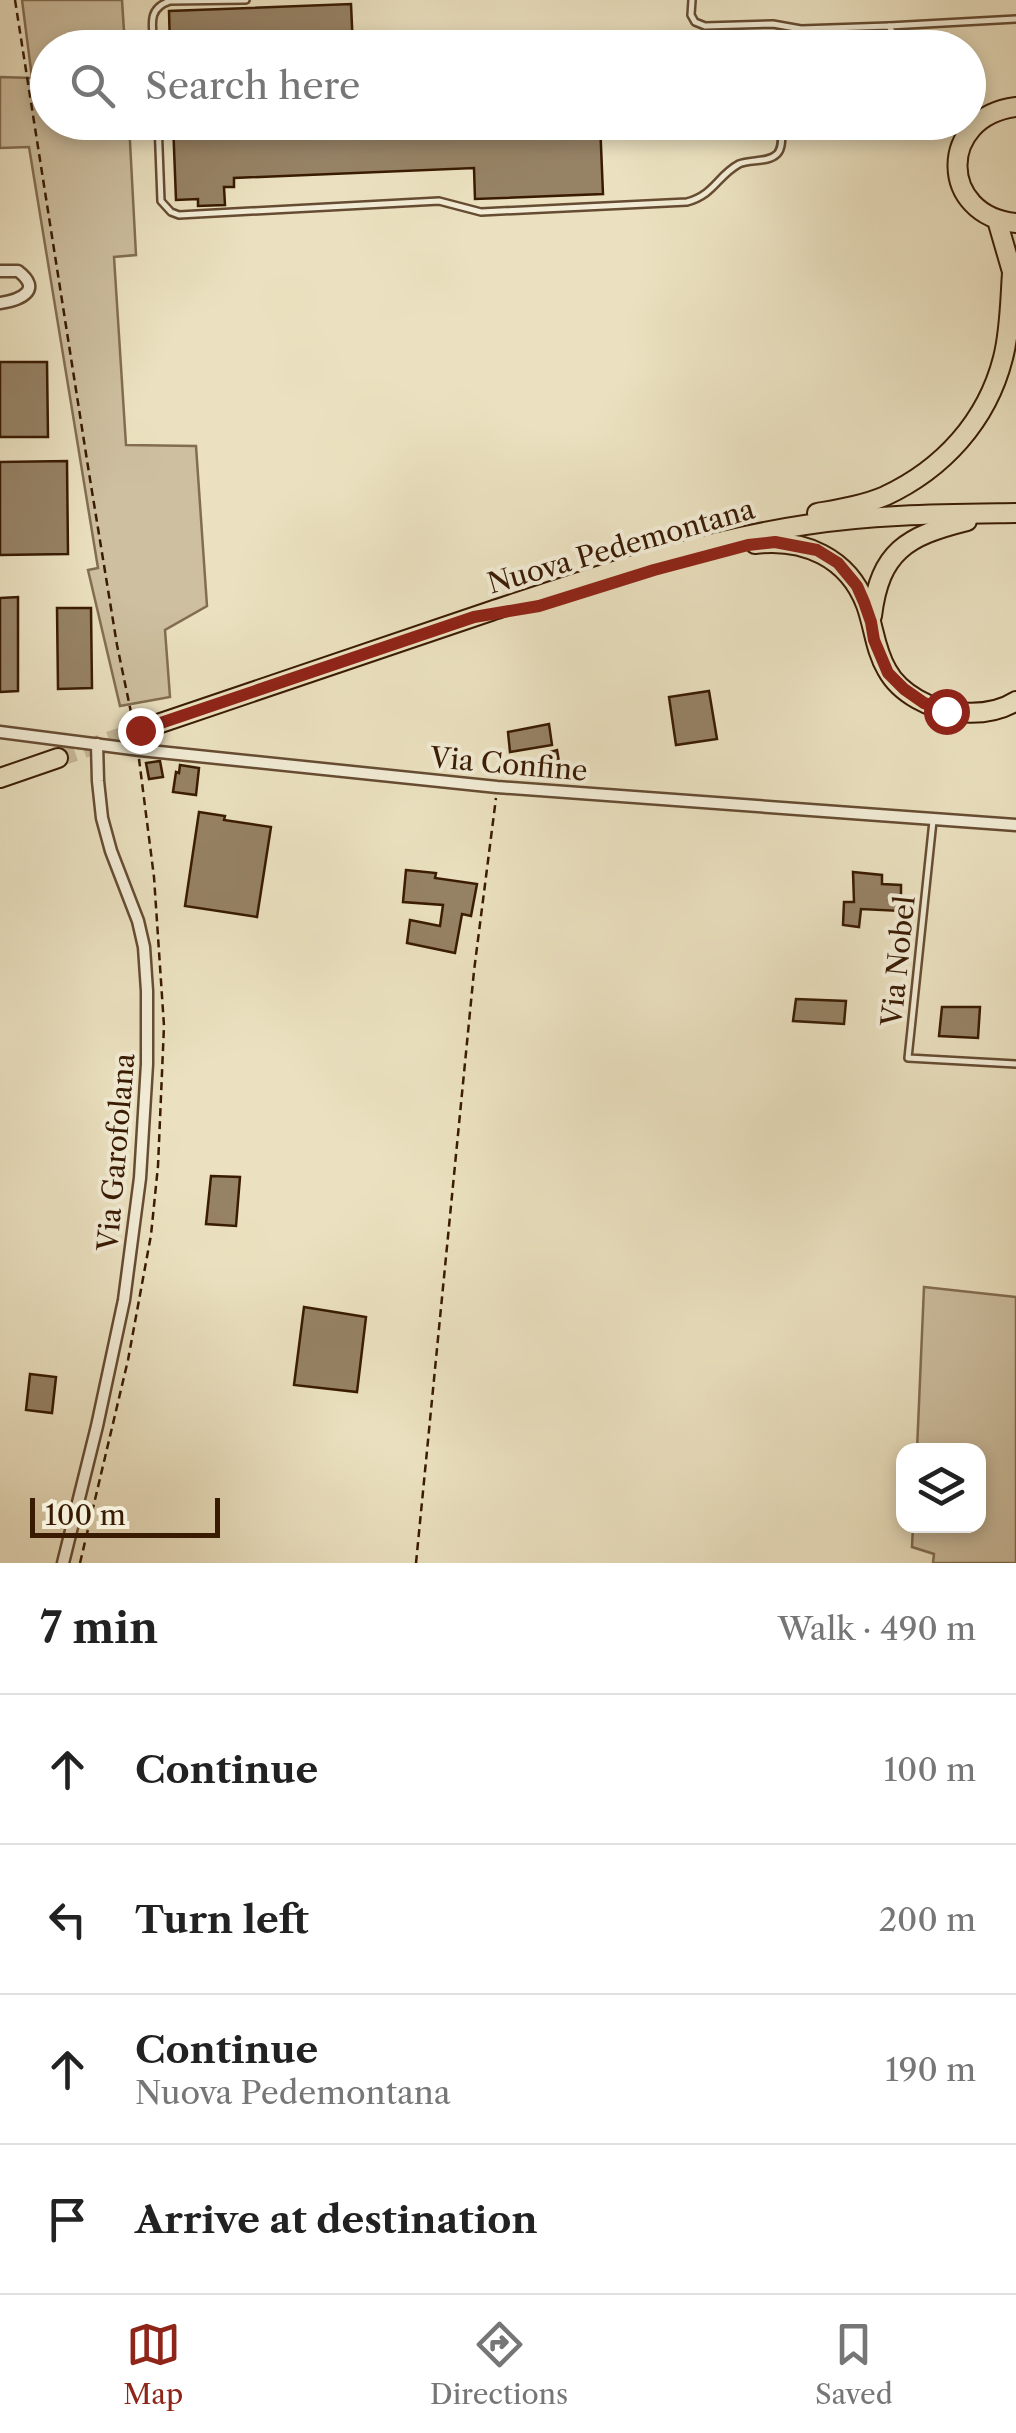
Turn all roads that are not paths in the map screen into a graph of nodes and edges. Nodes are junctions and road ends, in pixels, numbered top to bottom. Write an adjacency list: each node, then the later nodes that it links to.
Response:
1 (246, 0): 6 (lane)
2 (692, 0): 5 (lane)
3 (1016, 19): 4 (lane)
4 (889, 26): 5 (lane); 7 (lane)
5 (801, 29)
6 (153, 30)
7 (891, 30)
8 (1016, 107): 9 (main road)
9 (986, 112)
10 (159, 140): 11 (lane)
11 (780, 140)
12 (961, 140): 13 (main road)
13 (1006, 222): 15 (main road)
14 (0, 271): 16 (street)
15 (1014, 279): 18 (main road)
16 (0, 303)
17 (1016, 513): 18 (main road, Nuova Pedemontana); 20 (main road)
18 (669, 554): 19 (main road, Nuova Pedemontana)
19 (474, 617): 20 (main road); 22 (main road, Nuova Pedemontana)
20 (871, 622): 21 (main road)
21 (1016, 701)
22 (136, 725)
23 (0, 732): 24 (street, Via Confine)
24 (97, 744): 27 (street, Via Confine); 30 (street, Via Garofolana)
25 (58, 758): 26 (main road)
26 (0, 778)
27 (934, 820): 28 (street, Via Confine); 29 (lane, Via Nobel)
28 (1016, 824)
29 (1016, 1064)
30 (63, 1563)

